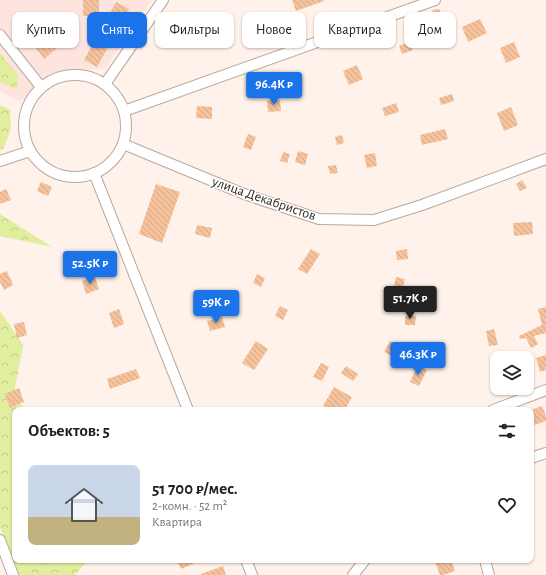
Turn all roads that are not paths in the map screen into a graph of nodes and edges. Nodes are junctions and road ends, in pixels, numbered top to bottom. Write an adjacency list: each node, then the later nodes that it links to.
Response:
1 (163, 0): 4 (street)
2 (435, 0): 6 (street)
3 (0, 35): 5 (street)
4 (105, 84): 5 (street); 6 (street)
5 (41, 87): 8 (street)
6 (124, 111): 7 (street)
7 (123, 144): 9 (street, улица Декабристов); 11 (street)
8 (30, 151): 10 (street); 11 (street)
9 (546, 159)
10 (0, 161)
11 (94, 173): 13 (street)
12 (546, 390): 14 (street)
13 (187, 407)
14 (501, 407)
15 (546, 453): 16 (street)
16 (534, 457)
17 (0, 540): 21 (street)
18 (247, 563): 22 (street)
19 (363, 563): 23 (street)
20 (486, 563): 24 (street)
21 (12, 575)
22 (252, 575)
23 (353, 575)
24 (489, 575)

